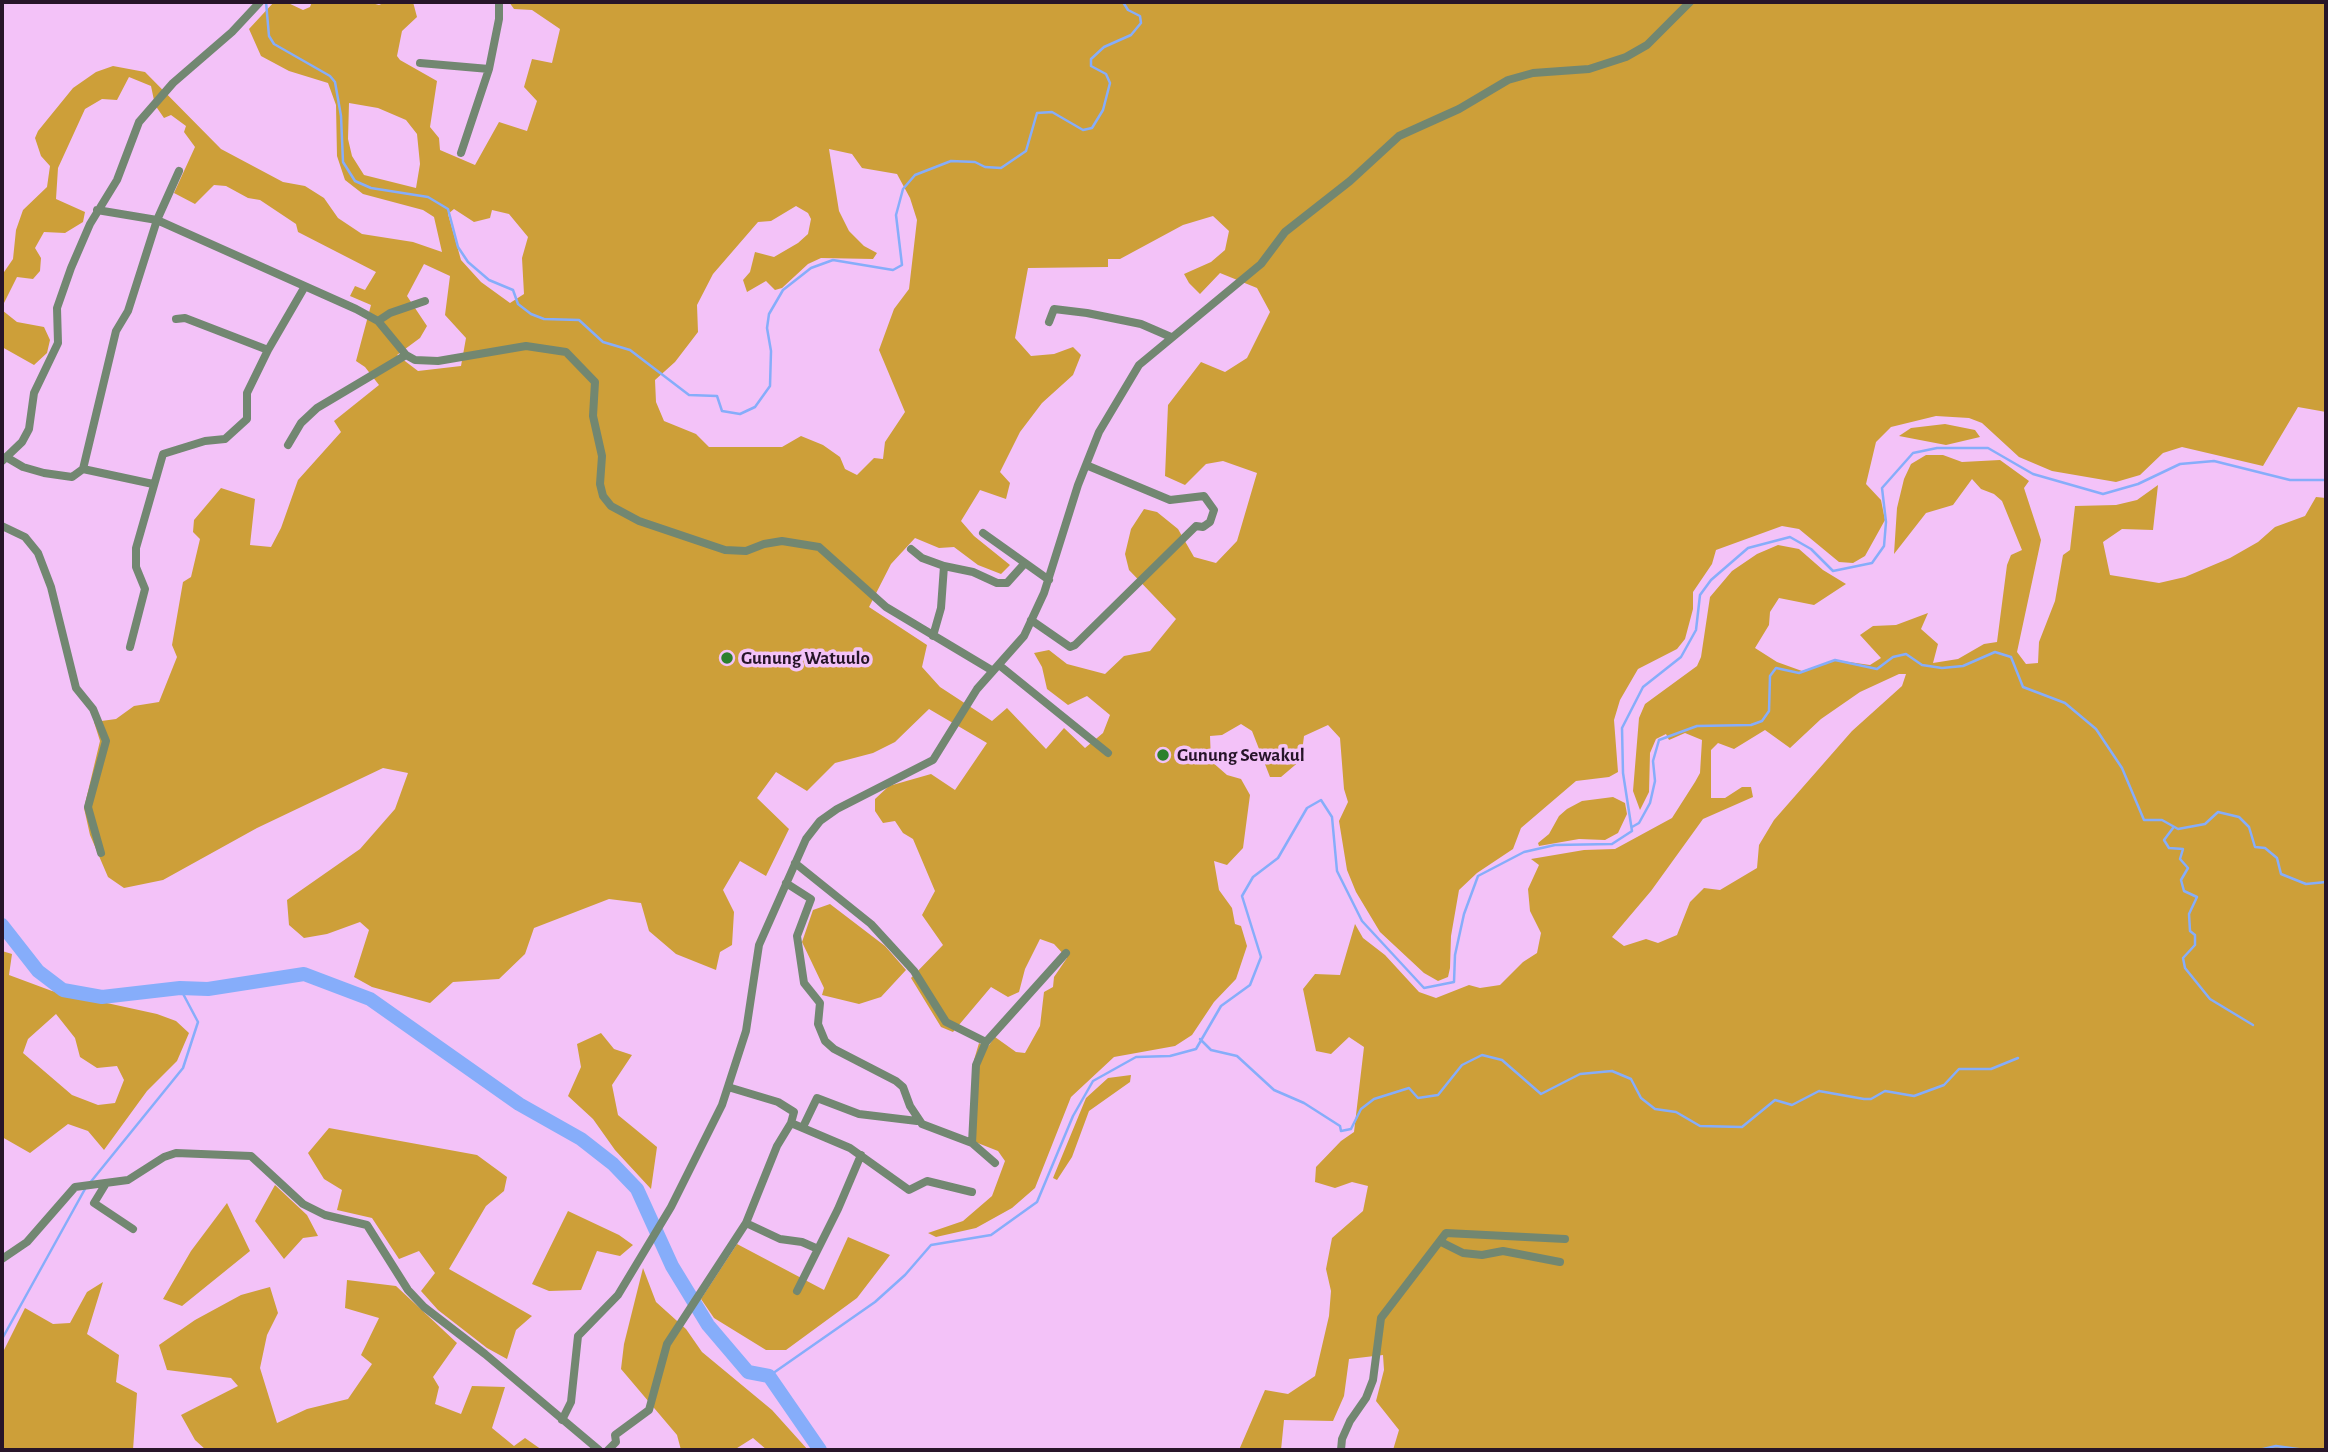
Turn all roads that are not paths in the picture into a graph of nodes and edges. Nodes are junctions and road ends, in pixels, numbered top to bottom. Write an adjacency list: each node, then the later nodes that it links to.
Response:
1 (260, 2): 8 (street)
2 (499, 2): 5 (street)
3 (1690, 2): 15 (street)
4 (420, 63): 5 (street)
5 (489, 69): 6 (street)
6 (461, 153)
7 (179, 172): 9 (street)
8 (97, 209): 9 (street); 19 (street)
9 (157, 220): 10 (street); 21 (street)
10 (304, 288): 13 (street); 16 (street)
11 (425, 301): 13 (street)
12 (176, 319): 16 (street)
13 (378, 321): 17 (street)
14 (1049, 322): 15 (street)
15 (1171, 337): 20 (street)
16 (268, 349): 22 (street)
17 (406, 355): 18 (street); 30 (street)
18 (288, 445)
19 (4, 459): 21 (street)
20 (1086, 465): 28 (street); 29 (street)
21 (83, 470): 22 (street)
22 (153, 484): 31 (street)
23 (2, 526): 34 (street)
24 (983, 533): 26 (street)
25 (911, 549): 27 (street)
26 (1025, 563): 27 (street); 28 (street)
27 (944, 566): 30 (street)
28 (1049, 580): 29 (street)
29 (1031, 620): 32 (street)
30 (933, 636): 32 (street)
31 (130, 647)
32 (996, 668): 33 (street); 35 (street)
33 (1108, 753)
34 (101, 853)
35 (795, 863): 36 (street); 38 (street)
36 (786, 883): 39 (street); 40 (street)
37 (1066, 954): 38 (street)
38 (986, 1042): 43 (street)
39 (728, 1087): 41 (street); 56 (street)
40 (917, 1121): 42 (street); 43 (street)
41 (792, 1123): 42 (street); 48 (street)
42 (803, 1127): 44 (street)
43 (972, 1143): 45 (street)
44 (861, 1156): 47 (street); 52 (street)
45 (995, 1163)
46 (102, 1185): 49 (street); 53 (street); 56 (street)
47 (972, 1192)
48 (746, 1223): 52 (street); 58 (street)
49 (133, 1229)
50 (1565, 1239): 51 (street)
51 (1441, 1242): 54 (street); 59 (street)
52 (818, 1249): 55 (street)
53 (2, 1259)
54 (1560, 1262)
55 (797, 1291)
56 (562, 1420): 57 (street)
57 (599, 1450)
58 (608, 1450)
59 (1341, 1450)

